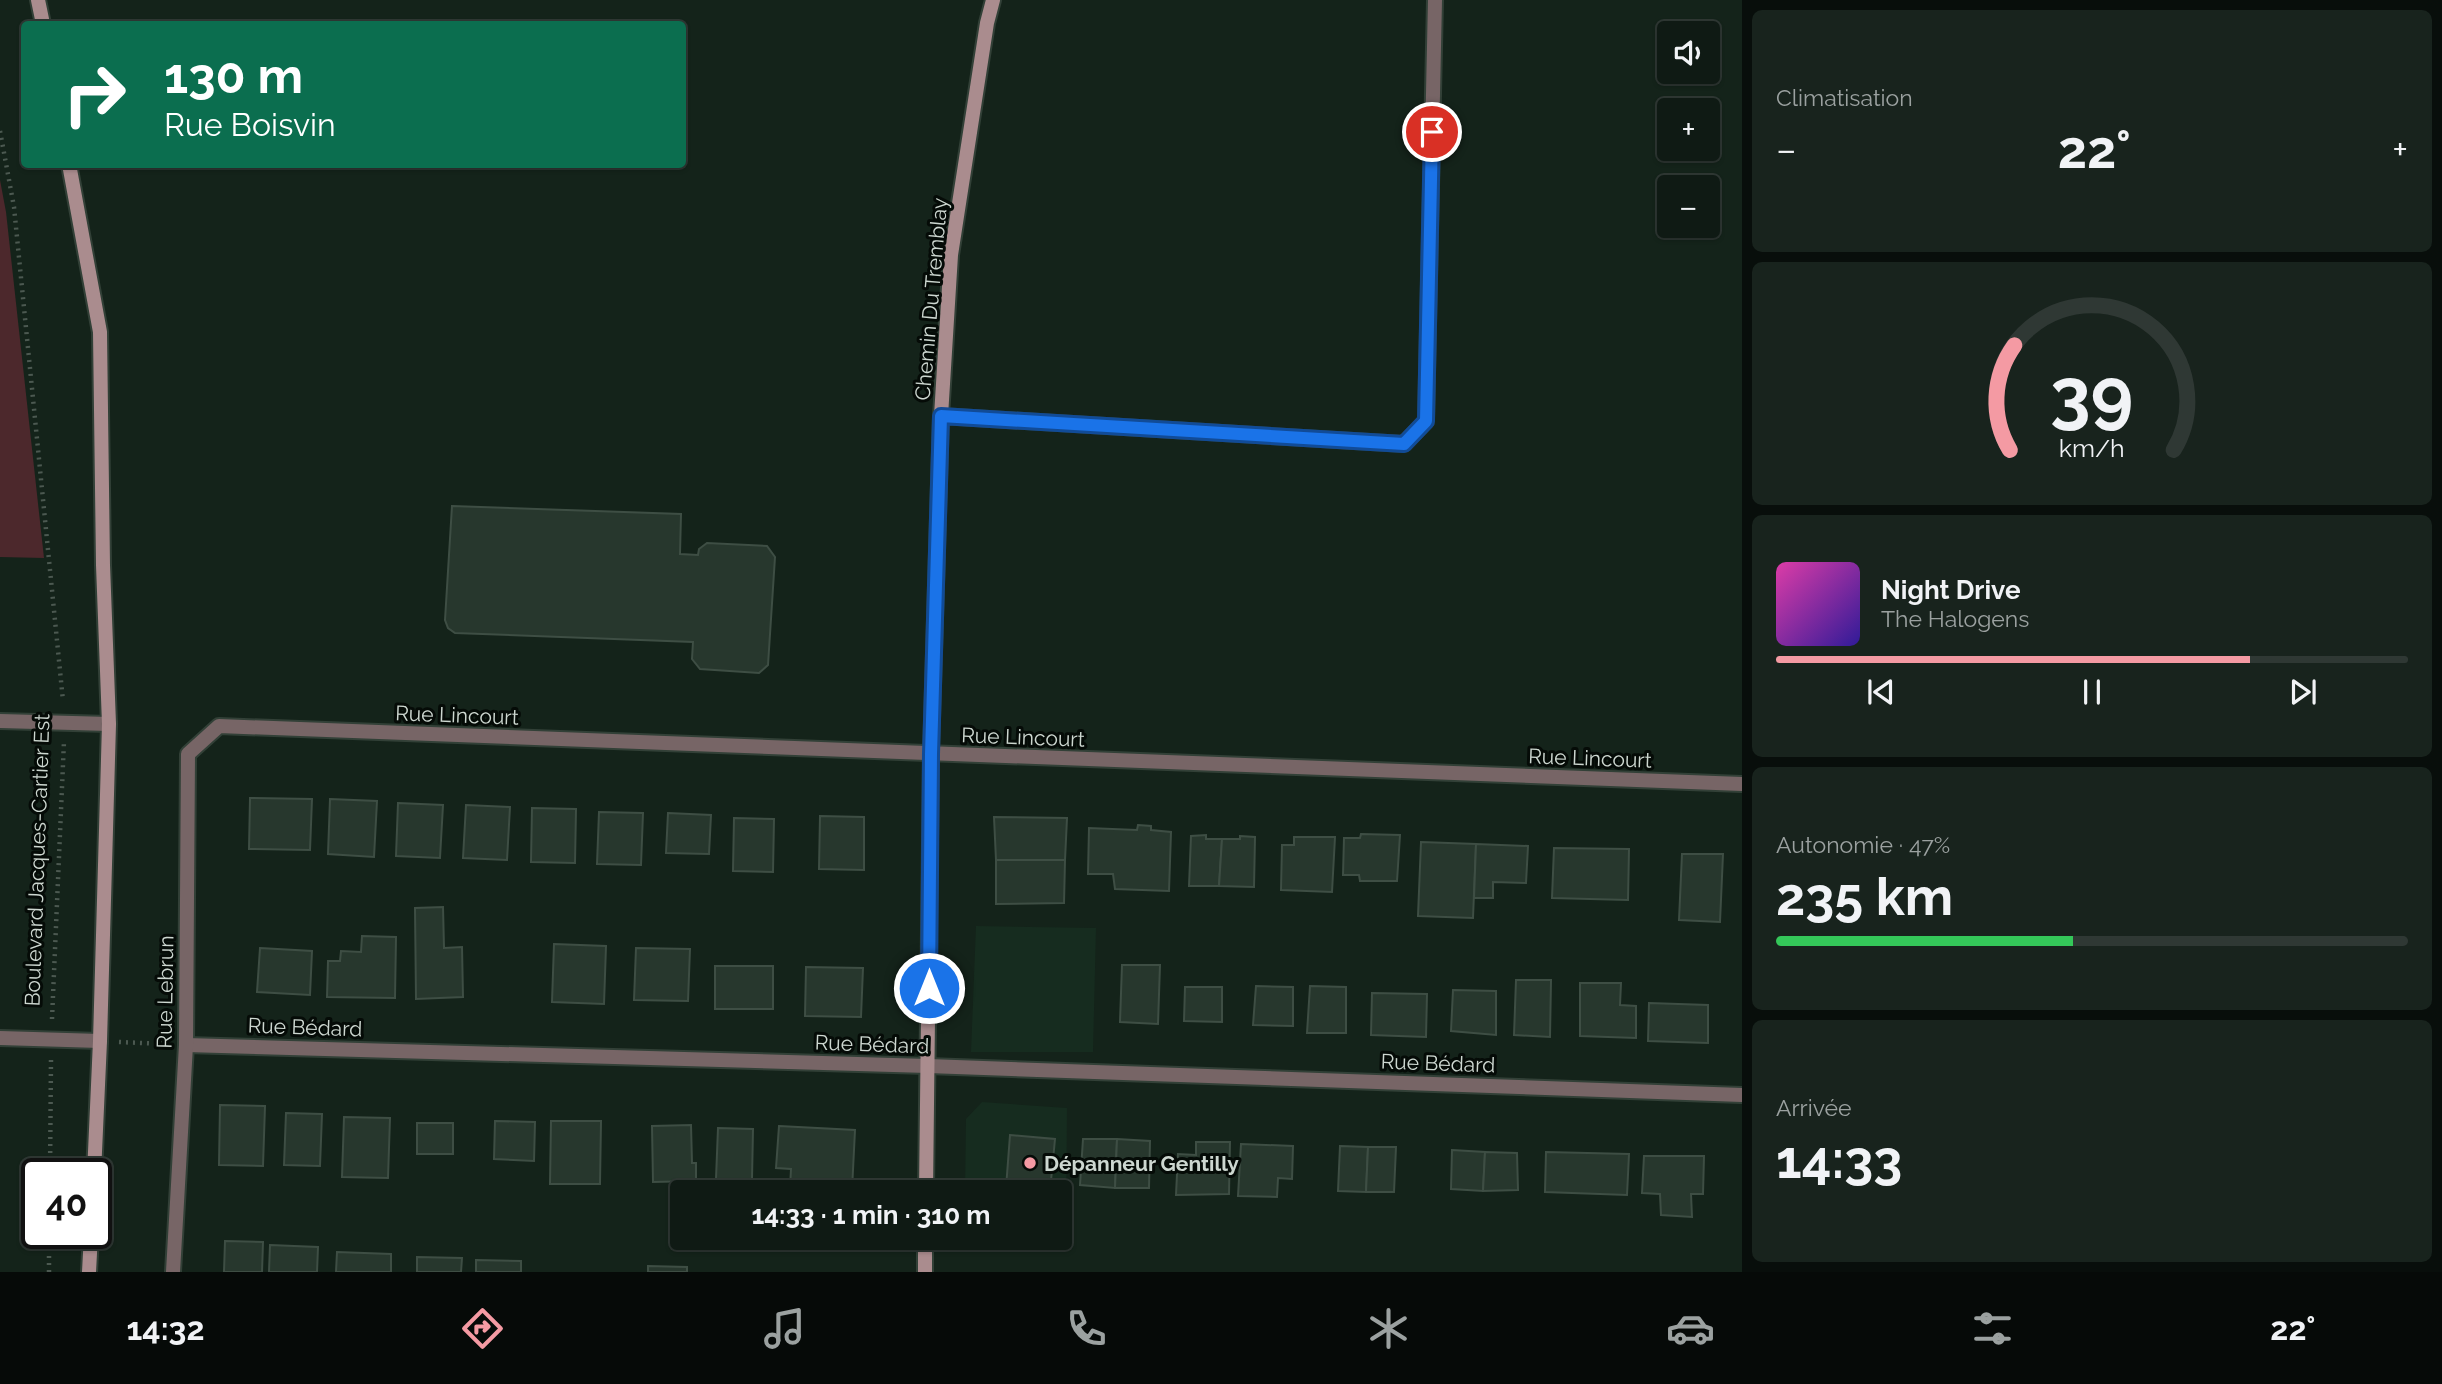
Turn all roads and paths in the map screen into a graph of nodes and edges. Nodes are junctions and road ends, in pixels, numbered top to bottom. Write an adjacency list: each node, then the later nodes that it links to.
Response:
1 (38, 0): 4 (street)
2 (993, 0): 7 (street, Chemin Du Tremblay)
3 (1435, 0): 7 (street)
4 (42, 21)
5 (0, 131): 9 (path, Boulevard Jacques-Cartier Est)
6 (70, 168): 10 (street)
7 (941, 416): 12 (street, Chemin Du Tremblay)
8 (0, 721): 9 (street)
9 (65, 723): 10 (street); 15 (path, Boulevard Jacques-Cartier Est)
10 (109, 724): 16 (street)
11 (219, 726): 12 (street, Rue Lincourt); 17 (street, Rue Lebrun)
12 (931, 754): 13 (street, Rue Lincourt); 18 (street, Chemin Du Tremblay)
13 (1742, 784)
14 (0, 1038): 15 (street)
15 (51, 1040): 16 (street); 20 (path, Boulevard Jacques-Cartier Est)
16 (100, 1041): 17 (path); 21 (street)
17 (186, 1045): 18 (street, Rue Bédard); 28 (street, Rue Lebrun)
18 (928, 1066): 19 (street, Rue Bédard); 22 (street, Chemin Du Tremblay)
19 (1742, 1095)
20 (50, 1158)
21 (95, 1158)
22 (926, 1180)
23 (49, 1249): 26 (path)
24 (90, 1249): 27 (street)
25 (925, 1250): 29 (street)
26 (49, 1272)
27 (89, 1272)
28 (173, 1272)
29 (925, 1272)

